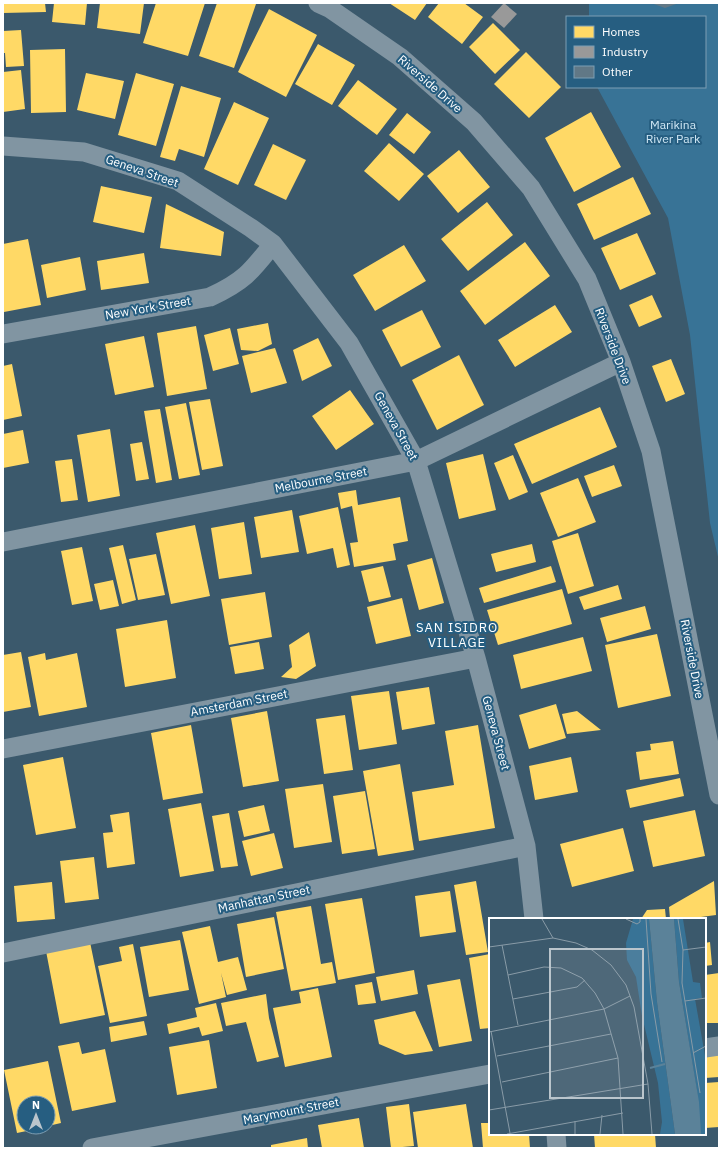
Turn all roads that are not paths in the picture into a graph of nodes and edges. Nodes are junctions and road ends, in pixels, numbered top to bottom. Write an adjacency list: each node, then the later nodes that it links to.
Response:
1 (318, 3): 5 (street, Riverside Drive)
2 (3, 146): 3 (street, Geneva Street)
3 (273, 244): 4 (street, New York Street); 6 (street, Geneva Street)
4 (3, 334)
5 (621, 362): 6 (street, Melbourne Street); 10 (street, Riverside Drive)
6 (416, 461): 7 (street, Melbourne Street); 8 (street, Geneva Street)
7 (3, 542)
8 (476, 658): 9 (street, Amsterdam Street); 11 (street, Geneva Street)
9 (3, 749)
10 (719, 795)
11 (526, 846): 12 (street, Geneva Street); 13 (street, Manhattan Street)
12 (534, 918)
13 (3, 952)
14 (719, 1046): 15 (street)
15 (706, 1048)
16 (489, 1074): 18 (street, Marymount Street)
17 (556, 1135): 19 (street)
18 (92, 1148)
19 (557, 1148)

